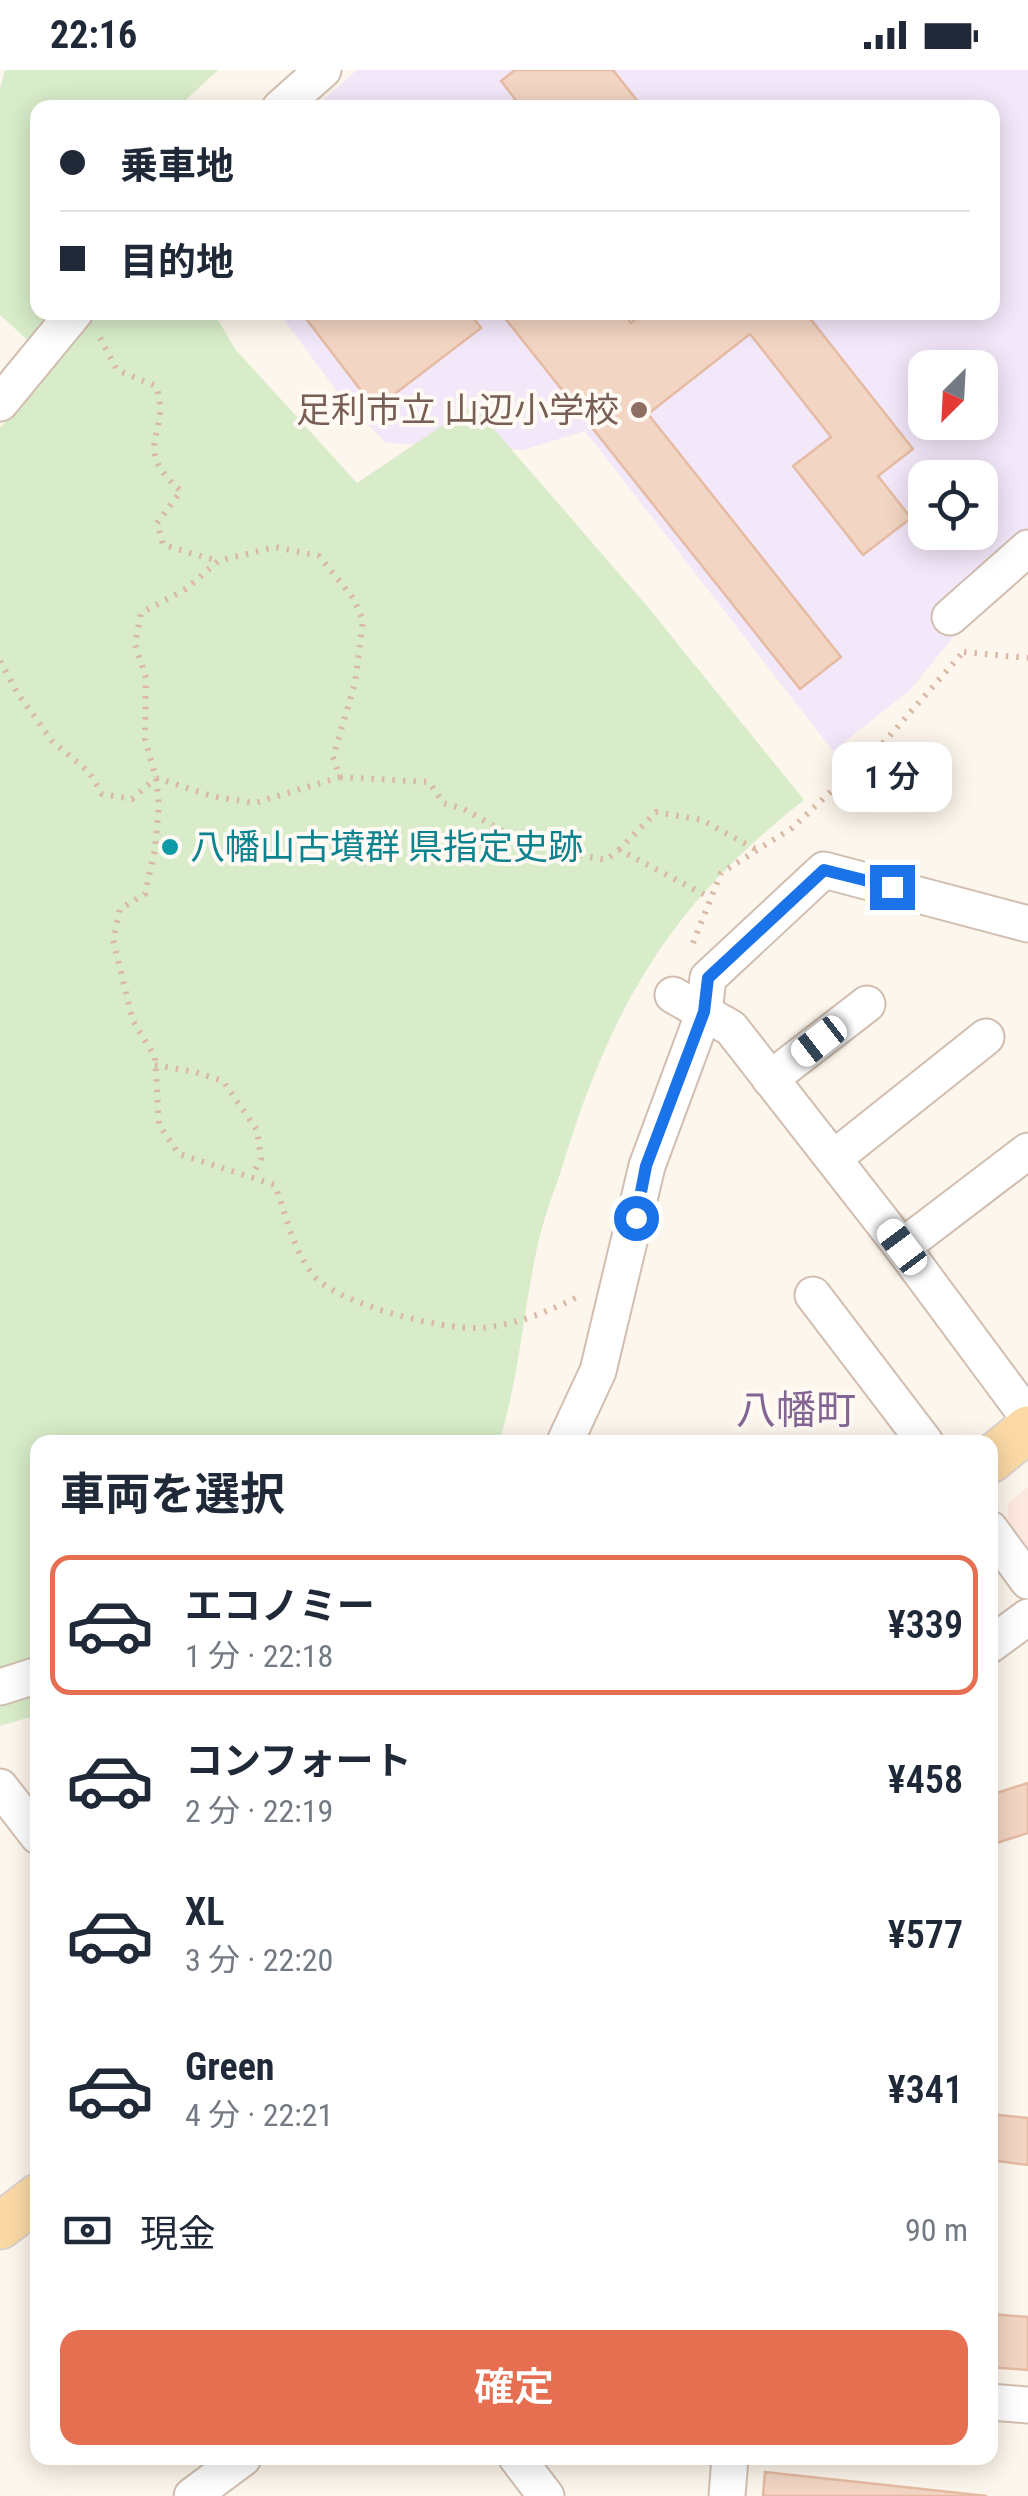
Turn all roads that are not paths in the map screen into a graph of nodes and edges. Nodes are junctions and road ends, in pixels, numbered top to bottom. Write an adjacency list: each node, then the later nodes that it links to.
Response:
1 (323, 70): 2 (street)
2 (289, 100)
3 (85, 320): 4 (street)
4 (0, 402)
5 (1028, 548): 6 (street)
6 (950, 617)
7 (1028, 924): 10 (street)
8 (672, 995): 10 (street)
9 (868, 1004): 12 (street)
10 (704, 1012): 12 (street); 19 (street)
11 (986, 1037): 14 (street)
12 (770, 1079): 14 (street)
13 (1028, 1151): 15 (street)
14 (834, 1158): 15 (street)
15 (902, 1247): 17 (street)
16 (813, 1295): 20 (street)
17 (1028, 1416)
18 (1028, 1429): 21 (main road)
19 (568, 1435)
20 (920, 1435)
21 (998, 1453)
22 (998, 1540): 23 (street)
23 (1028, 1580)
24 (1028, 1617): 25 (street)
25 (998, 1638)
26 (30, 1678): 27 (street)
27 (0, 1687)
28 (0, 1788): 29 (street)
29 (30, 1826)
30 (30, 2203): 31 (main road)
31 (0, 2226)
32 (998, 2403): 33 (street)
33 (1028, 2405)
34 (234, 2465): 38 (street)
35 (522, 2465): 37 (street)
36 (729, 2465): 39 (street)
37 (541, 2494)
38 (192, 2496)
39 (727, 2496)

